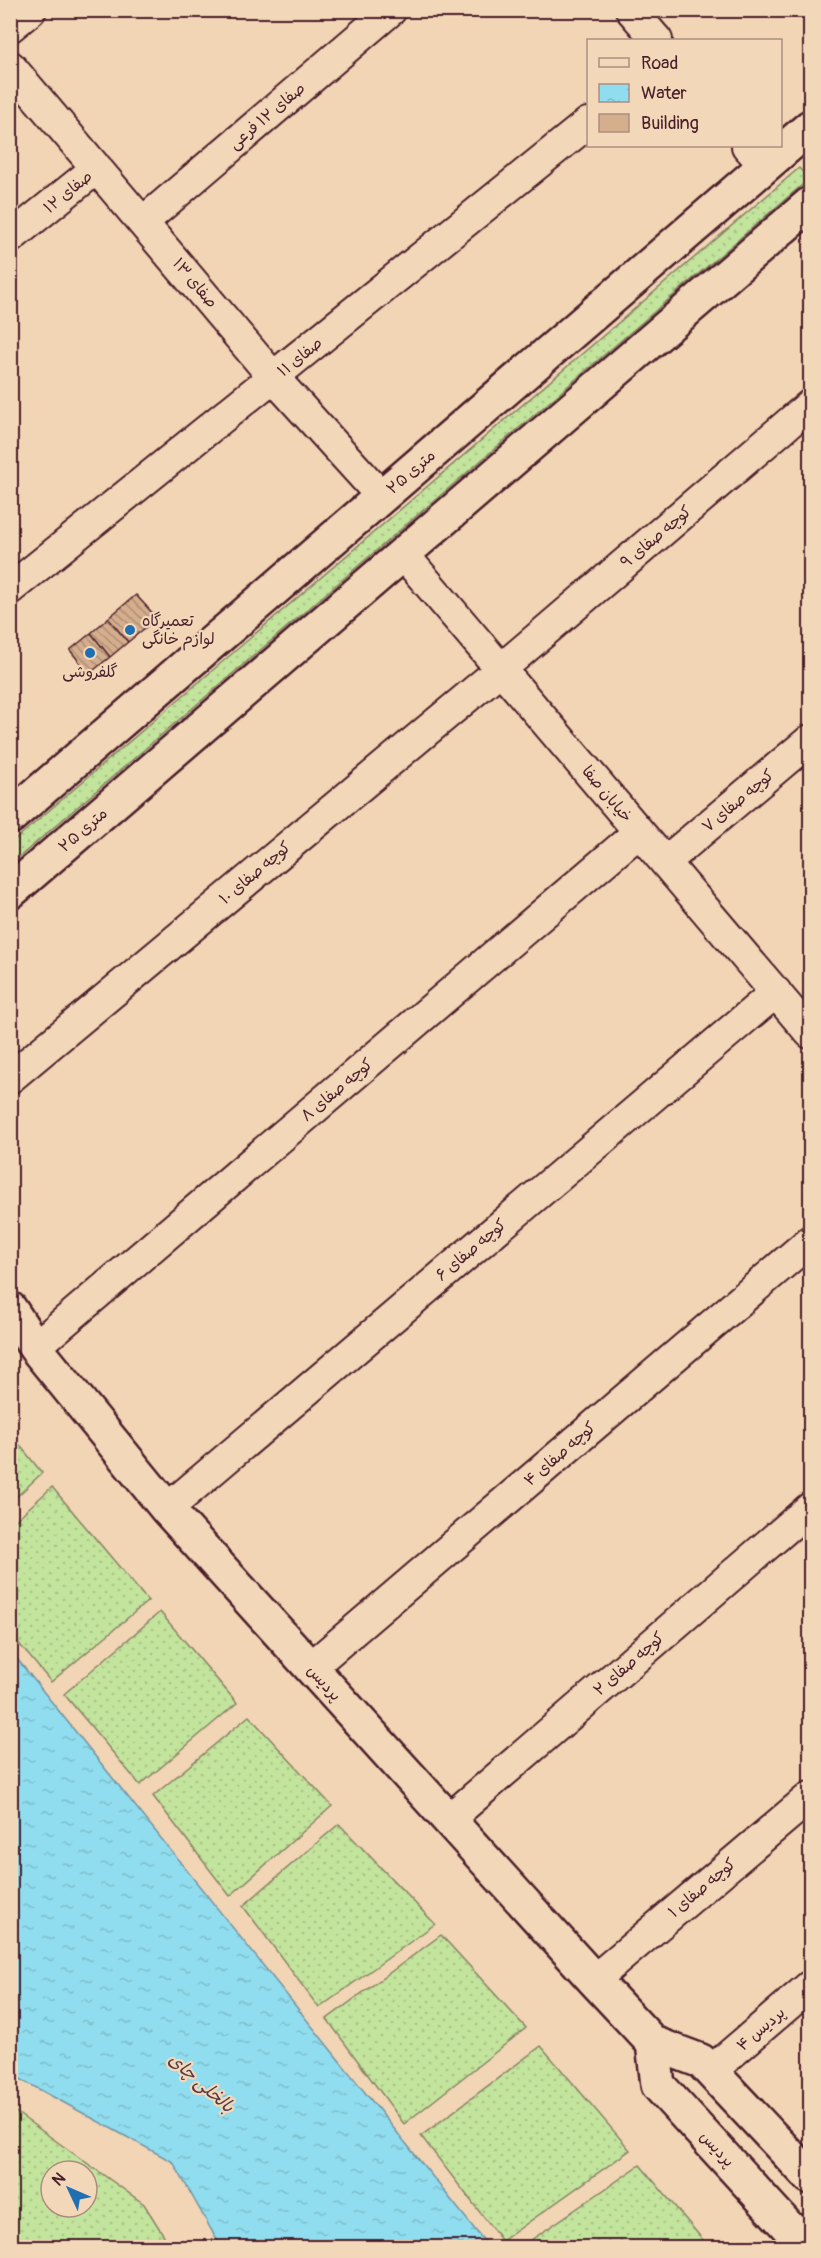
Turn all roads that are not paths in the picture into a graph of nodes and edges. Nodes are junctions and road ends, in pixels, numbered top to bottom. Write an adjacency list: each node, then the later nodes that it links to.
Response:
1 (31, 10): 4 (street)
2 (391, 10): 12 (street, صفای ۱۲ فرعی)
3 (631, 10): 5 (street)
4 (10, 27)
5 (656, 39)
6 (10, 66): 10 (street, صفای ۱۳)
7 (587, 124): 14 (street, صفای ۱۱)
8 (806, 139): 9 (street, ۲۵ متری)
9 (756, 156): 16 (street, ۲۵ متری)
10 (97, 168): 12 (street, صفای ۱۳); 13 (street, صفای ۱۲)
11 (810, 204): 17 (street, ۲۵ متری)
12 (143, 222): 14 (street, صفای ۱۳)
13 (10, 238)
14 (274, 378): 16 (street, صفای ۱۳); 18 (street, صفای ۱۱)
15 (810, 405): 19 (street, کوچه صفای ۹)
16 (382, 497): 21 (street, ۲۵ متری)
17 (403, 554): 19 (street, خیابان صفا); 24 (street, ۲۵ متری)
18 (10, 589)
19 (501, 669): 22 (street, خیابان صفا); 27 (street, کوچه صفای ۱۰)
20 (810, 740): 23 (street, کوچه صفای ۷)
21 (10, 817)
22 (639, 832): 23 (street, خیابان صفا); 30 (street, کوچه صفای ۸)
23 (665, 862): 25 (street, خیابان صفا)
24 (10, 892)
25 (776, 992): 26 (street, خیابان صفا); 32 (street, کوچه صفای ۶)
26 (810, 1033)
27 (10, 1078)
28 (810, 1241): 33 (street, کوچه صفای ۴)
29 (10, 1309): 30 (street, پردیس)
30 (35, 1347): 32 (street, پردیس)
31 (810, 1508): 35 (street, کوچه صفای ۲)
32 (167, 1509): 33 (street, پردیس)
33 (310, 1668): 35 (street, پردیس)
34 (810, 1797): 36 (street, کوچه صفای ۱)
35 (448, 1820): 36 (street, پردیس)
36 (594, 1980): 38 (street, پردیس)
37 (810, 1986): 39 (street, پردیس ۴)
38 (653, 2043): 39 (street, پردیس); 41 (street, پردیس)
39 (711, 2071): 40 (street, پردیس)
40 (810, 2177)
41 (810, 2236)

